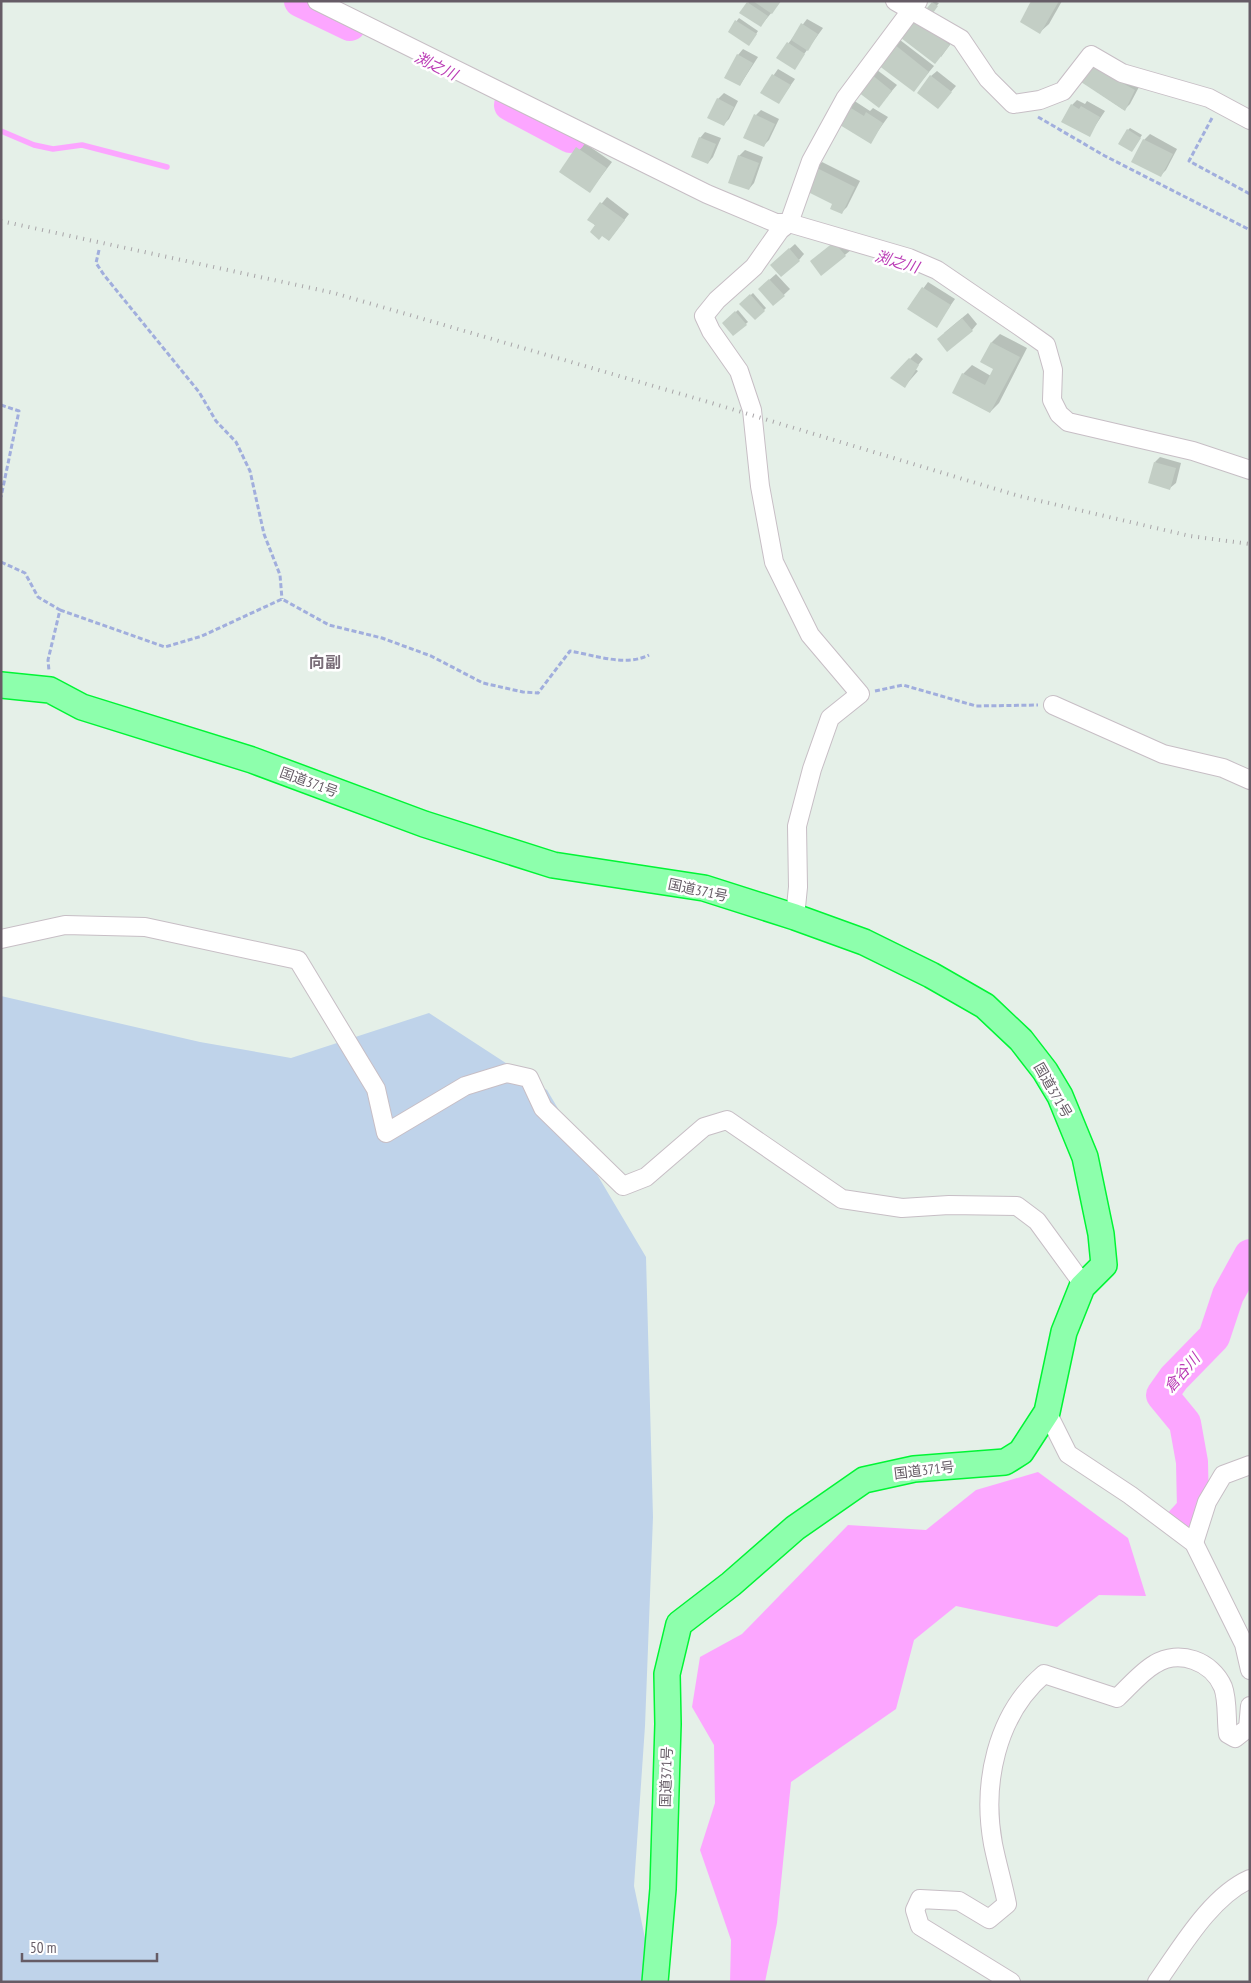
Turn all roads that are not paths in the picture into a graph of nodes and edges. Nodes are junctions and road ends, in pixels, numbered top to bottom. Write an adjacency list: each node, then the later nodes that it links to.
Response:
1 (317, 1): 5 (street)
2 (895, 1): 3 (street)
3 (915, 6): 4 (street); 5 (street)
4 (1250, 120)
5 (789, 223): 6 (street); 10 (street)
6 (1250, 470)
7 (1, 685): 10 (highway, 国道371号)
8 (1054, 705): 9 (street)
9 (1250, 780)
10 (795, 917): 12 (highway, 国道371号)
11 (1, 939): 12 (street)
12 (1082, 1287): 13 (highway, 国道371号)
13 (1047, 1412): 15 (street); 19 (highway, 国道371号)
14 (1250, 1465): 15 (street)
15 (1194, 1543): 16 (street)
16 (1250, 1670)
17 (1250, 1706): 20 (street)
18 (1250, 1879): 21 (street)
19 (655, 1982)
20 (1011, 1982)
21 (1157, 1982)

